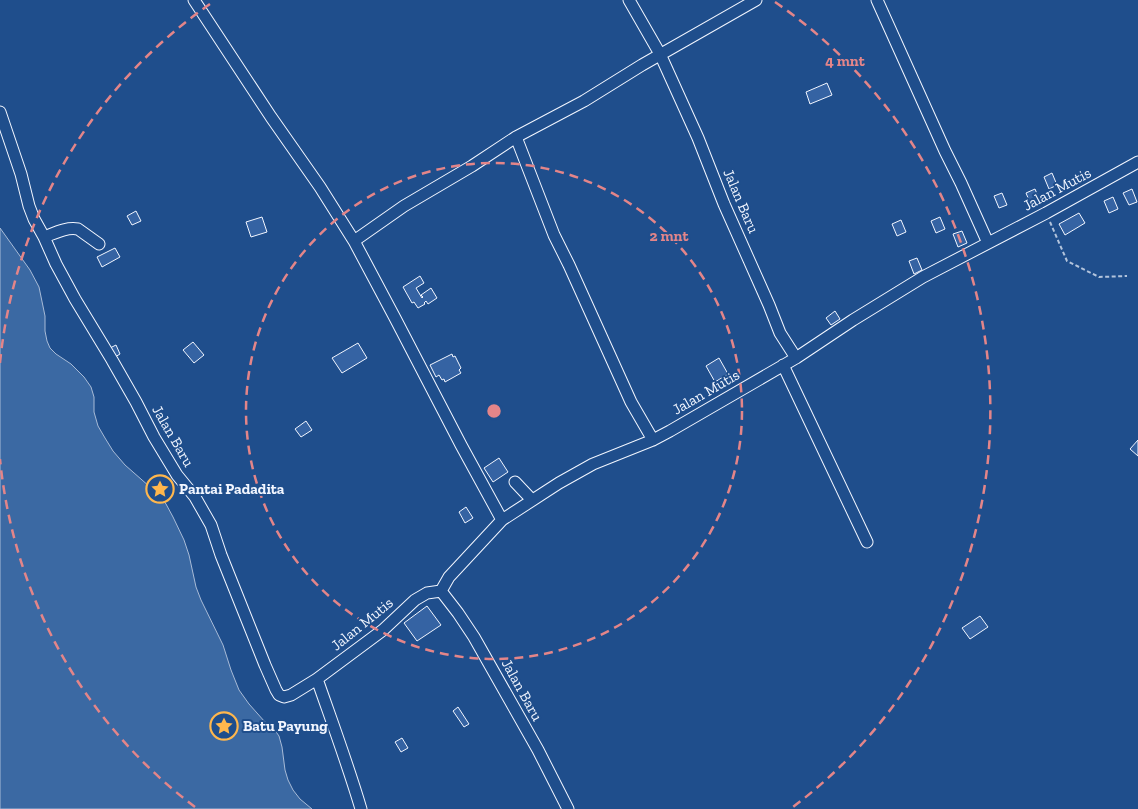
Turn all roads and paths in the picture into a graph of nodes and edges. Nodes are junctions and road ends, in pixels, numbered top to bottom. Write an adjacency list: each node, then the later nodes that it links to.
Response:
1 (194, 0): 11 (street)
2 (629, 0): 5 (street, Jalan Baru)
3 (756, 0): 5 (street)
4 (878, 0): 12 (street)
5 (660, 54): 7 (street); 15 (street, Jalan Baru)
6 (0, 112): 10 (street, Jalan Baru)
7 (516, 137): 11 (street); 17 (street)
8 (1138, 162): 9 (street, Jalan Mutis)
9 (1046, 213): 12 (street, Jalan Mutis); 14 (path)
10 (44, 237): 13 (street); 23 (street, Jalan Baru)
11 (354, 241): 20 (street)
12 (988, 243): 15 (street, Jalan Mutis)
13 (99, 244)
14 (1127, 276)
15 (796, 358): 16 (street, Jalan Mutis)
16 (783, 365): 17 (street, Jalan Mutis); 21 (street)
17 (654, 440): 19 (street, Jalan Mutis)
18 (515, 482): 19 (street)
19 (532, 500): 20 (street, Jalan Mutis)
20 (502, 520): 22 (street, Jalan Mutis)
21 (867, 542)
22 (441, 591): 23 (street, Jalan Mutis); 25 (street, Jalan Baru)
23 (317, 679): 24 (street)
24 (361, 809)
25 (568, 809)

